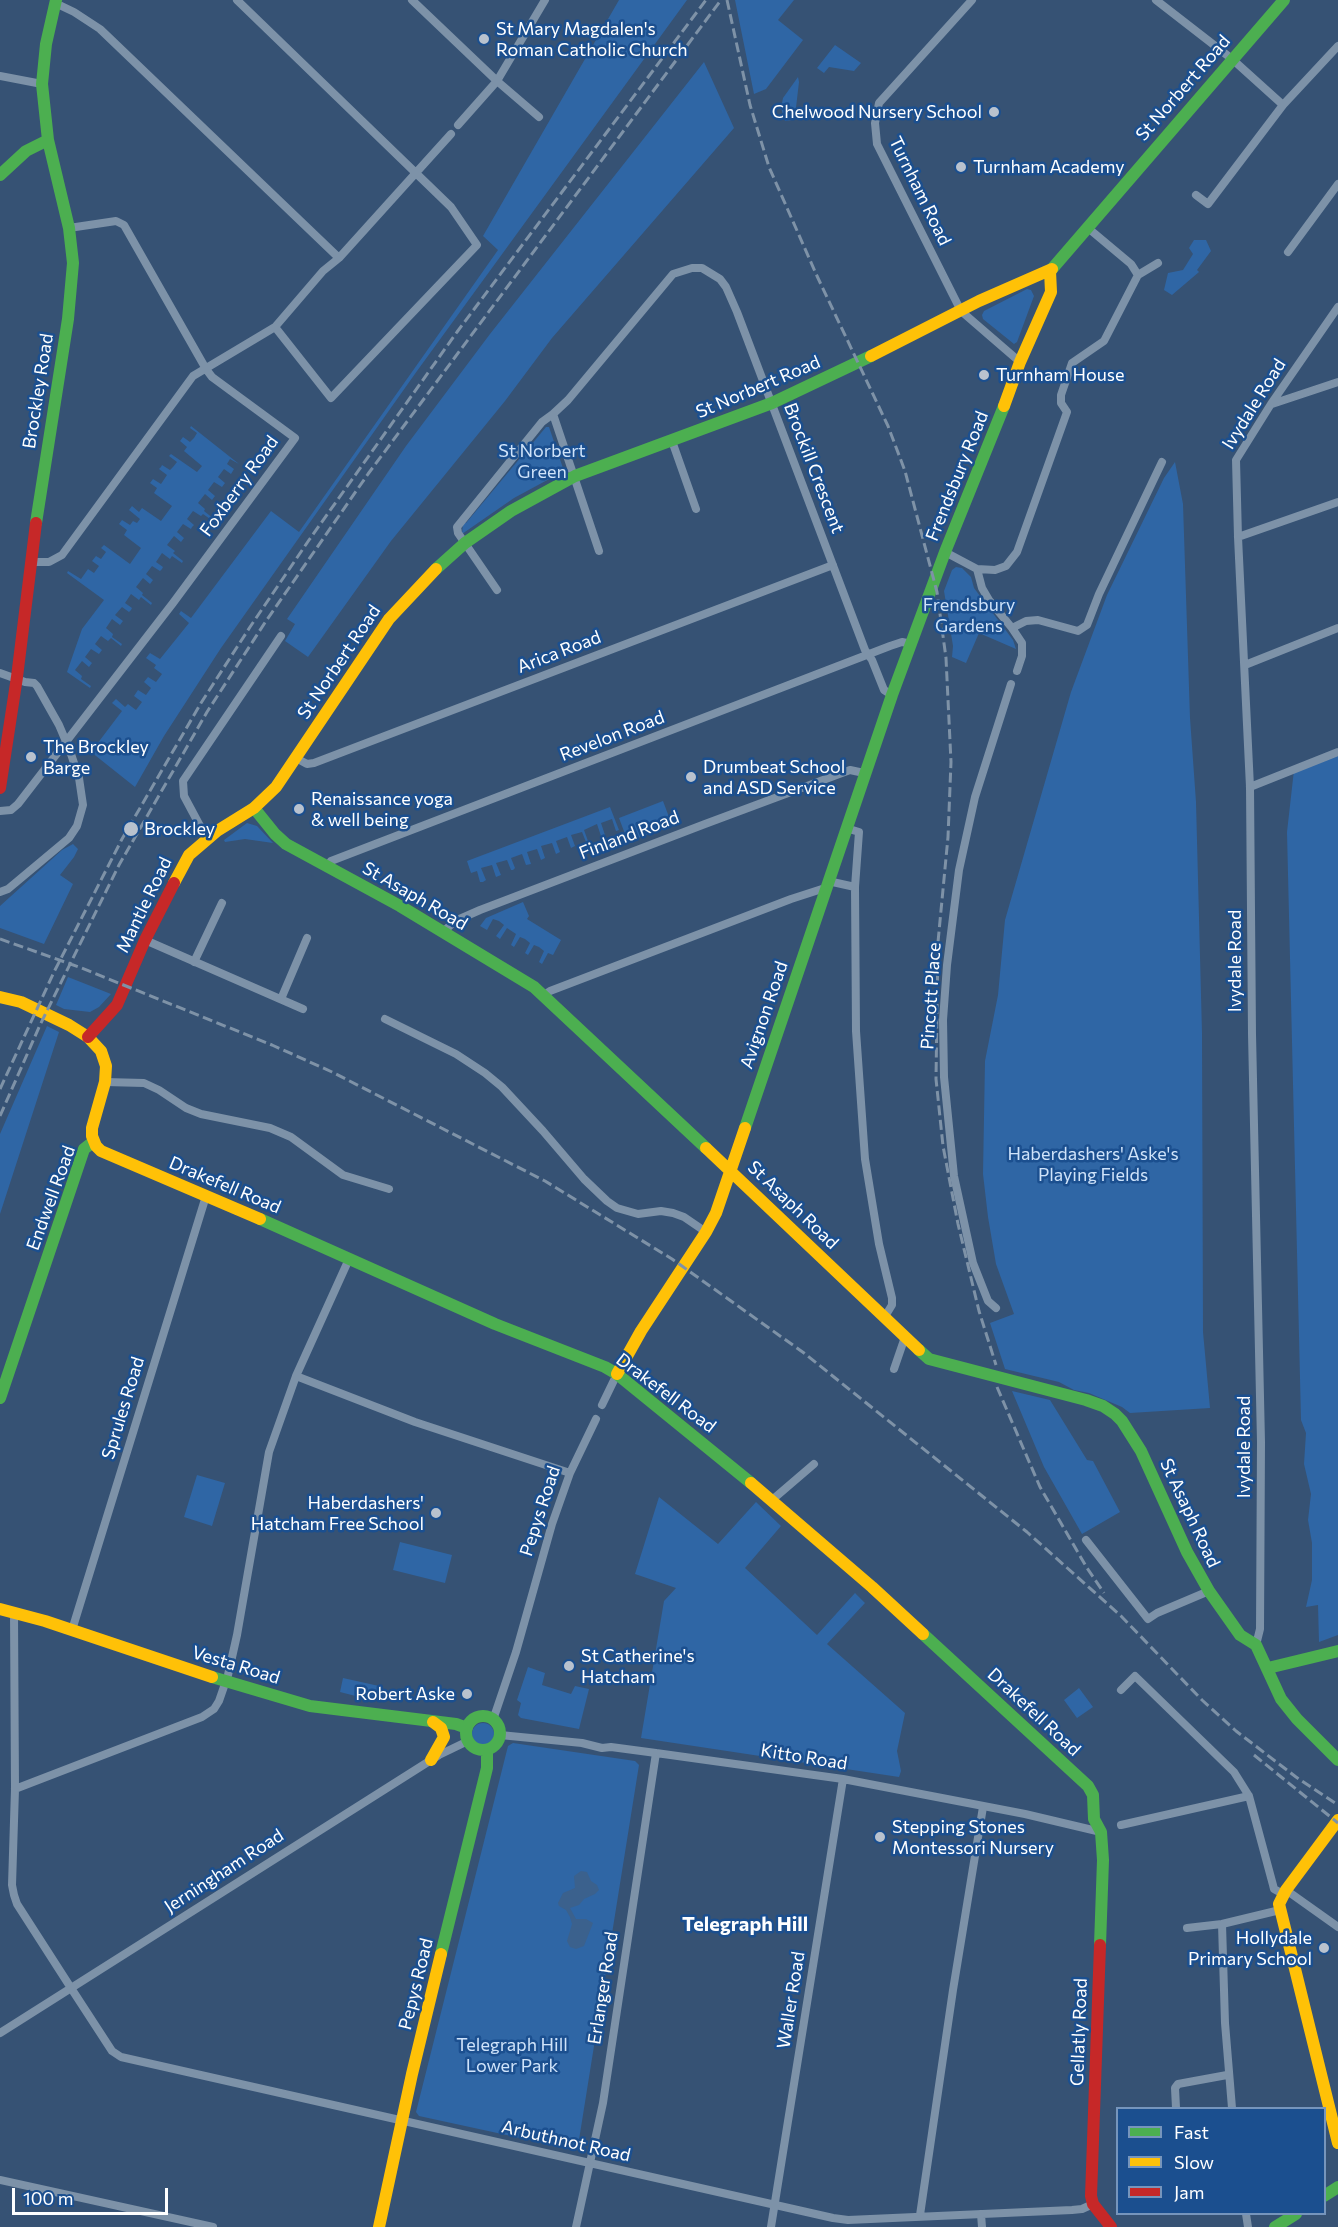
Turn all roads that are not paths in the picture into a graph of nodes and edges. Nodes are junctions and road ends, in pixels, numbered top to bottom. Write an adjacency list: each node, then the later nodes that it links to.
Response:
1 (237, 0): 18 (street)
2 (412, 0): 11 (street)
3 (545, 0): 11 (street)
4 (972, 0): 30 (street, Turnham Road)
5 (1156, 0): 9 (street)
6 (1284, 0): 9 (street, St Norbert Road)
7 (55, 1): 12 (street, Brockley Road); 25 (street)
8 (1338, 46): 13 (street)
9 (1232, 59): 13 (street); 23 (street, St Norbert Road)
10 (0, 76): 12 (street)
11 (497, 81): 14 (street); 15 (street)
12 (42, 84): 17 (street, Brockley Road)
13 (1283, 105): 21 (street)
14 (539, 117)
15 (458, 125)
16 (451, 134): 18 (street)
17 (48, 140): 19 (street); 22 (street, Brockley Road)
18 (416, 173): 25 (street); 31 (street)
19 (0, 175)
20 (1338, 184): 24 (street)
21 (1196, 195)
22 (69, 228): 33 (street, Foxberry Road); 47 (street, Brockley Road)
23 (1088, 228): 27 (street, St Norbert Road); 28 (street)
24 (1288, 252)
25 (339, 258): 31 (street)
26 (1158, 263): 28 (street)
27 (1050, 271): 30 (street, St Norbert Road); 32 (street, Frendsbury Road)
28 (1137, 276): 49 (street)
29 (1338, 307): 36 (street, Ivydale Road)
30 (961, 311): 32 (street, Turnham Road); 35 (street, St Norbert Road)
31 (275, 327): 33 (street)
32 (1020, 362): 46 (street, Frendsbury Road)
33 (206, 369): 47 (street); 62 (street, Foxberry Road)
34 (1338, 382): 36 (street)
35 (772, 403): 37 (street, Brockill Crescent); 38 (street, St Norbert Road); 48 (street, Brockill Crescent)
36 (1271, 404): 43 (street, Ivydale Road)
37 (553, 414): 40 (street); 44 (street)
38 (672, 441): 40 (street, St Norbert Road); 42 (street)
39 (1162, 462): 51 (street)
40 (575, 476): 44 (street, St Norbert Road); 45 (street)
41 (1338, 502): 43 (street)
42 (696, 509)
43 (1238, 537): 56 (street, Ivydale Road)
44 (465, 543): 50 (street); 64 (street, St Norbert Road)
45 (599, 550)
46 (945, 552): 49 (street); 54 (street, Frendsbury Road)
47 (30, 562): 59 (street, Brockley Road)
48 (833, 565): 55 (street, Brockill Crescent); 64 (street, Arica Road)
49 (977, 569): 51 (street)
50 (497, 590)
51 (1012, 628): 57 (street)
52 (1338, 628): 56 (street)
53 (281, 636): 71 (street)
54 (912, 644): 55 (street, Revelon Road); 61 (street, Frendsbury Road)
55 (868, 655): 61 (street); 72 (street, Revelon Road)
56 (1245, 665): 66 (street, Ivydale Road)
57 (1017, 671)
58 (0, 673): 59 (street)
59 (17, 677): 62 (street); 67 (street, Brockley Road)
60 (1011, 684): 94 (street, Pincott Place)
61 (892, 695): 65 (street, Avignon Road)
62 (66, 743): 69 (street, Foxberry Road); 75 (street)
63 (1338, 752): 66 (street)
64 (296, 758): 68 (street, St Norbert Road)
65 (864, 773): 70 (street, Avignon Road); 77 (street, Finland Road)
66 (1250, 787): 111 (street, Ivydale Road)
67 (0, 788)
68 (254, 808): 71 (street, Mantle Road); 72 (street, St Asaph Road)
69 (0, 811)
70 (846, 828): 73 (street, Avignon Road); 74 (street)
71 (207, 839): 79 (street, Mantle Road)
72 (327, 867): 77 (street, St Asaph Road)
73 (826, 885): 74 (street); 81 (street); 89 (street, Avignon Road)
74 (855, 887): 95 (street)
75 (0, 892)
76 (222, 903): 80 (street)
77 (443, 932): 81 (street, St Asaph Road)
78 (307, 938): 83 (street)
79 (146, 940): 80 (street); 86 (street, Mantle Road)
80 (194, 962): 83 (street)
81 (544, 995): 89 (street, St Asaph Road)
82 (0, 997): 86 (street, Endwell Road)
83 (281, 999): 84 (street)
84 (303, 1009)
85 (385, 1018): 92 (street)
86 (88, 1037): 87 (street, Endwell Road)
87 (105, 1083): 88 (street, Endwell Road); 90 (street)
88 (93, 1142): 91 (street, Drakefell Road); 100 (street, Endwell Road)
89 (730, 1170): 92 (street, Avignon Road); 95 (street, St Asaph Road)
90 (389, 1189)
91 (207, 1196): 93 (street, Drakefell Road); 110 (street, Sprules Road)
92 (706, 1232): 98 (street, Avignon Road)
93 (349, 1259): 98 (street, Drakefell Road); 99 (street)
94 (996, 1308)
95 (884, 1318): 96 (street, St Asaph Road)
96 (905, 1337): 97 (street); 107 (street, St Asaph Road)
97 (894, 1369)
98 (617, 1374): 101 (street); 105 (street, Drakefell Road)
99 (296, 1376): 104 (street); 114 (street)
100 (0, 1398)
101 (602, 1405)
102 (596, 1419): 104 (street, Pepys Road)
103 (814, 1464): 105 (street)
104 (570, 1473): 116 (street, Pepys Road)
105 (772, 1500): 131 (street, Drakefell Road)
106 (1086, 1540): 107 (street)
107 (1209, 1591): 111 (street, St Asaph Road)
108 (0, 1609): 109 (street, Vesta Road)
109 (14, 1613): 110 (street, Vesta Road); 126 (street, Arbuthnot Road)
110 (72, 1630): 114 (street, Vesta Road)
111 (1256, 1645): 113 (street)
112 (1338, 1650): 113 (street)
113 (1268, 1668): 124 (street)
114 (226, 1682): 117 (street, Vesta Road); 126 (street)
115 (1121, 1690): 127 (street)
116 (493, 1720): 118 (street); 119 (street)
117 (433, 1722): 118 (street, Vesta Road); 123 (street)
118 (467, 1728): 120 (street)
119 (500, 1735): 121 (street); 122 (street, Kitto Road)
120 (468, 1741): 121 (street); 123 (street, Jerningham Road)
121 (487, 1750): 142 (street, Pepys Road)
122 (656, 1753): 125 (street, Kitto Road); 144 (street, Erlanger Road)
123 (431, 1760): 137 (street, Jerningham Road)
124 (1338, 1760)
125 (843, 1779): 128 (street, Kitto Road); 147 (street, Waller Road)
126 (15, 1789): 137 (street, Arbuthnot Road)
127 (1249, 1796): 130 (street); 132 (street)
128 (983, 1808): 131 (street, Kitto Road); 149 (street)
129 (1338, 1820): 132 (street)
130 (1121, 1825)
131 (1101, 1832): 146 (street, Gellatly Road)
132 (1284, 1892): 133 (street); 135 (street)
133 (1280, 1910): 134 (street); 143 (street)
134 (1222, 1924): 136 (street); 139 (street)
135 (1338, 1927)
136 (1187, 1928)
137 (70, 1988): 138 (street, Jerningham Road); 142 (street, Arbuthnot Road)
138 (0, 2033)
139 (1227, 2075): 140 (street); 141 (street)
140 (1176, 2107)
141 (1232, 2107)
142 (401, 2121): 144 (street, Arbuthnot Road); 152 (street, Pepys Road)
143 (1338, 2143)
144 (590, 2163): 147 (street, Arbuthnot Road); 153 (street, Erlanger Road)
145 (0, 2180): 151 (street)
146 (1093, 2204): 148 (street, Arbuthnot Road); 156 (street)
147 (774, 2205): 149 (street, Arbuthnot Road); 154 (street, Waller Road)
148 (981, 2214): 149 (street, Arbuthnot Road); 155 (street)
149 (920, 2215)
150 (1294, 2215): 157 (street)
151 (213, 2227)
152 (379, 2227)
153 (576, 2227)
154 (771, 2227)
155 (982, 2227)
156 (1111, 2227)
157 (1275, 2227)

